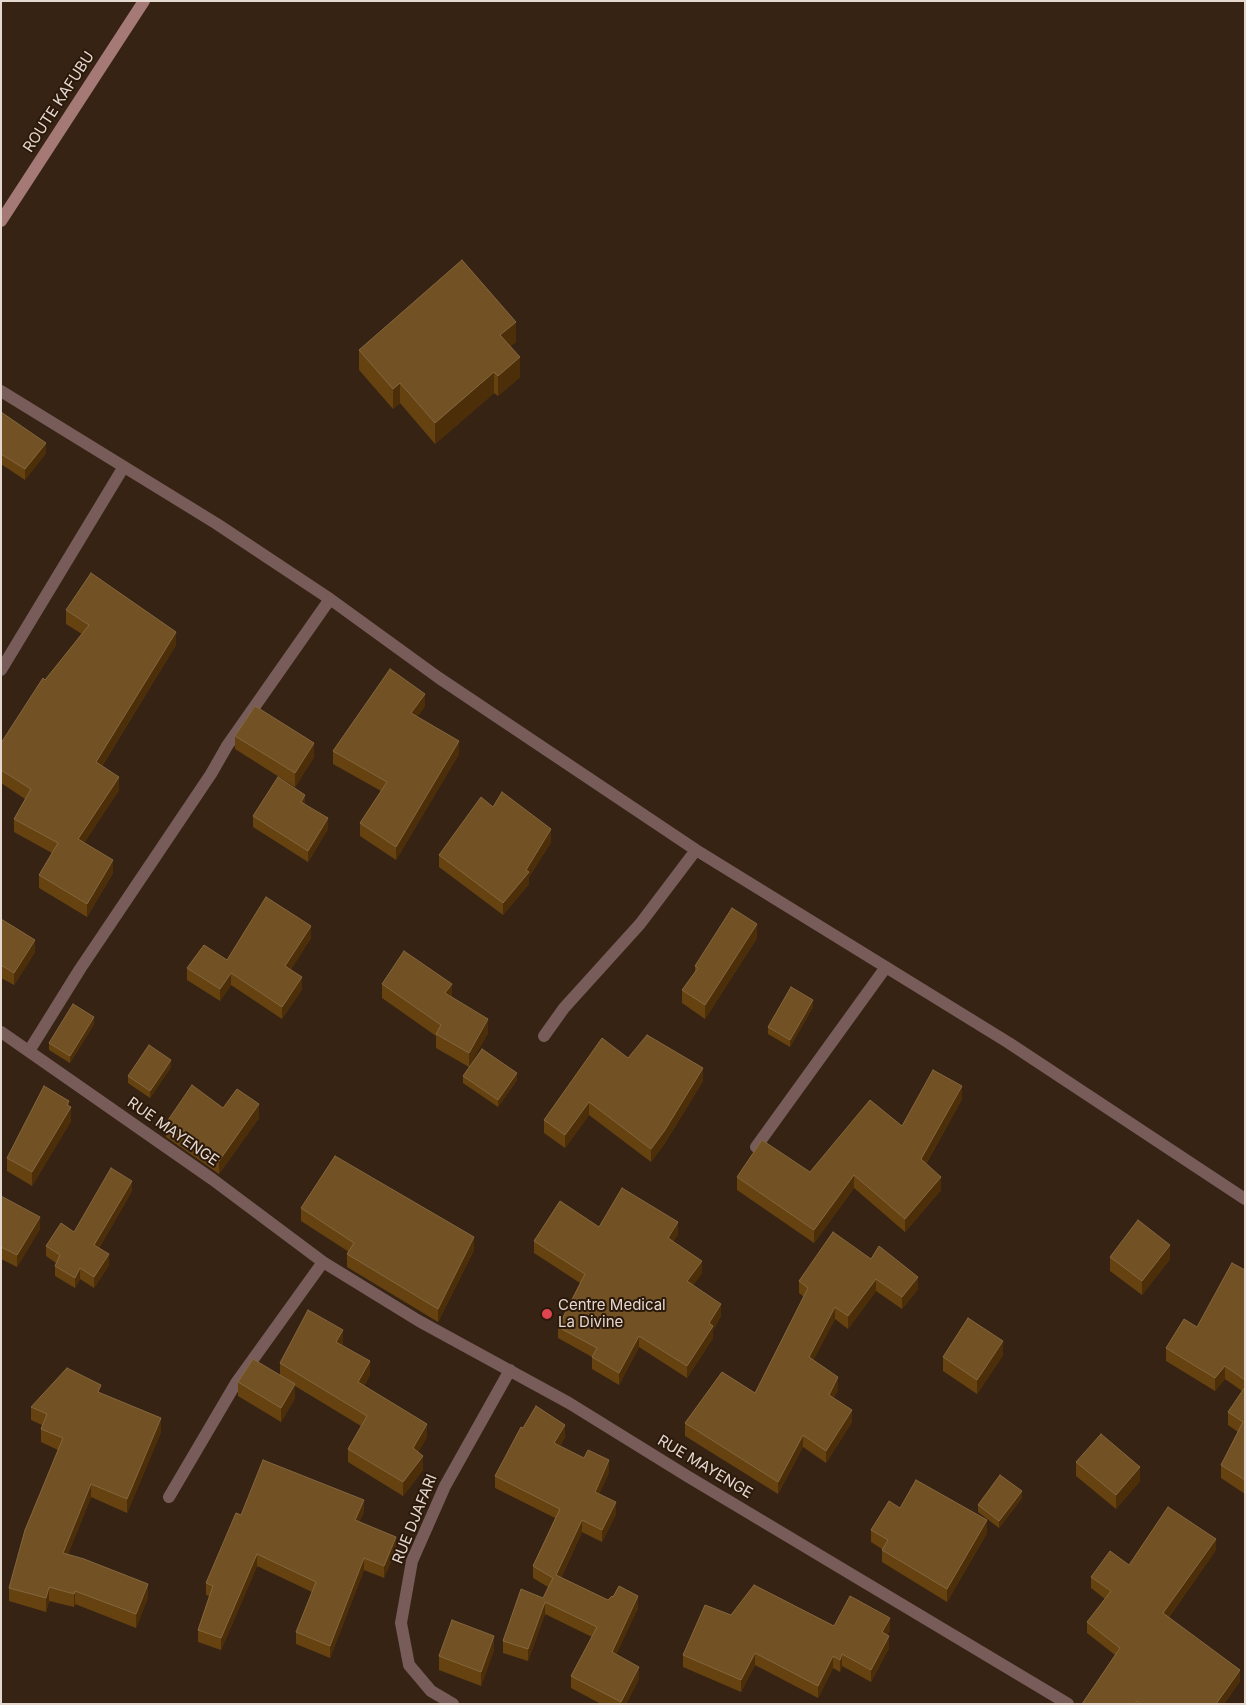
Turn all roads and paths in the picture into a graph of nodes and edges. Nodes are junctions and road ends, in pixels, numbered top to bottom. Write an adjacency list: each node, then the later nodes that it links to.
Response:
1 (144, 1): 2 (main road, ROUTE KAFUBU)
2 (1, 221)
3 (1, 392): 4 (street)
4 (123, 468): 5 (street); 6 (street)
5 (330, 599): 7 (street); 11 (street)
6 (1, 670)
7 (696, 850): 8 (street); 10 (street)
8 (886, 967): 12 (street); 13 (street)
9 (1, 1032): 11 (street, RUE MAYENGE)
10 (544, 1036)
11 (29, 1051): 14 (street, RUE MAYENGE)
12 (756, 1147)
13 (1245, 1199)
14 (323, 1262): 15 (street, RUE MAYENGE); 16 (street)
15 (510, 1370): 17 (street, RUE DJAFARI); 18 (street, RUE MAYENGE)
16 (169, 1497)
17 (453, 1704)
18 (1068, 1704)

